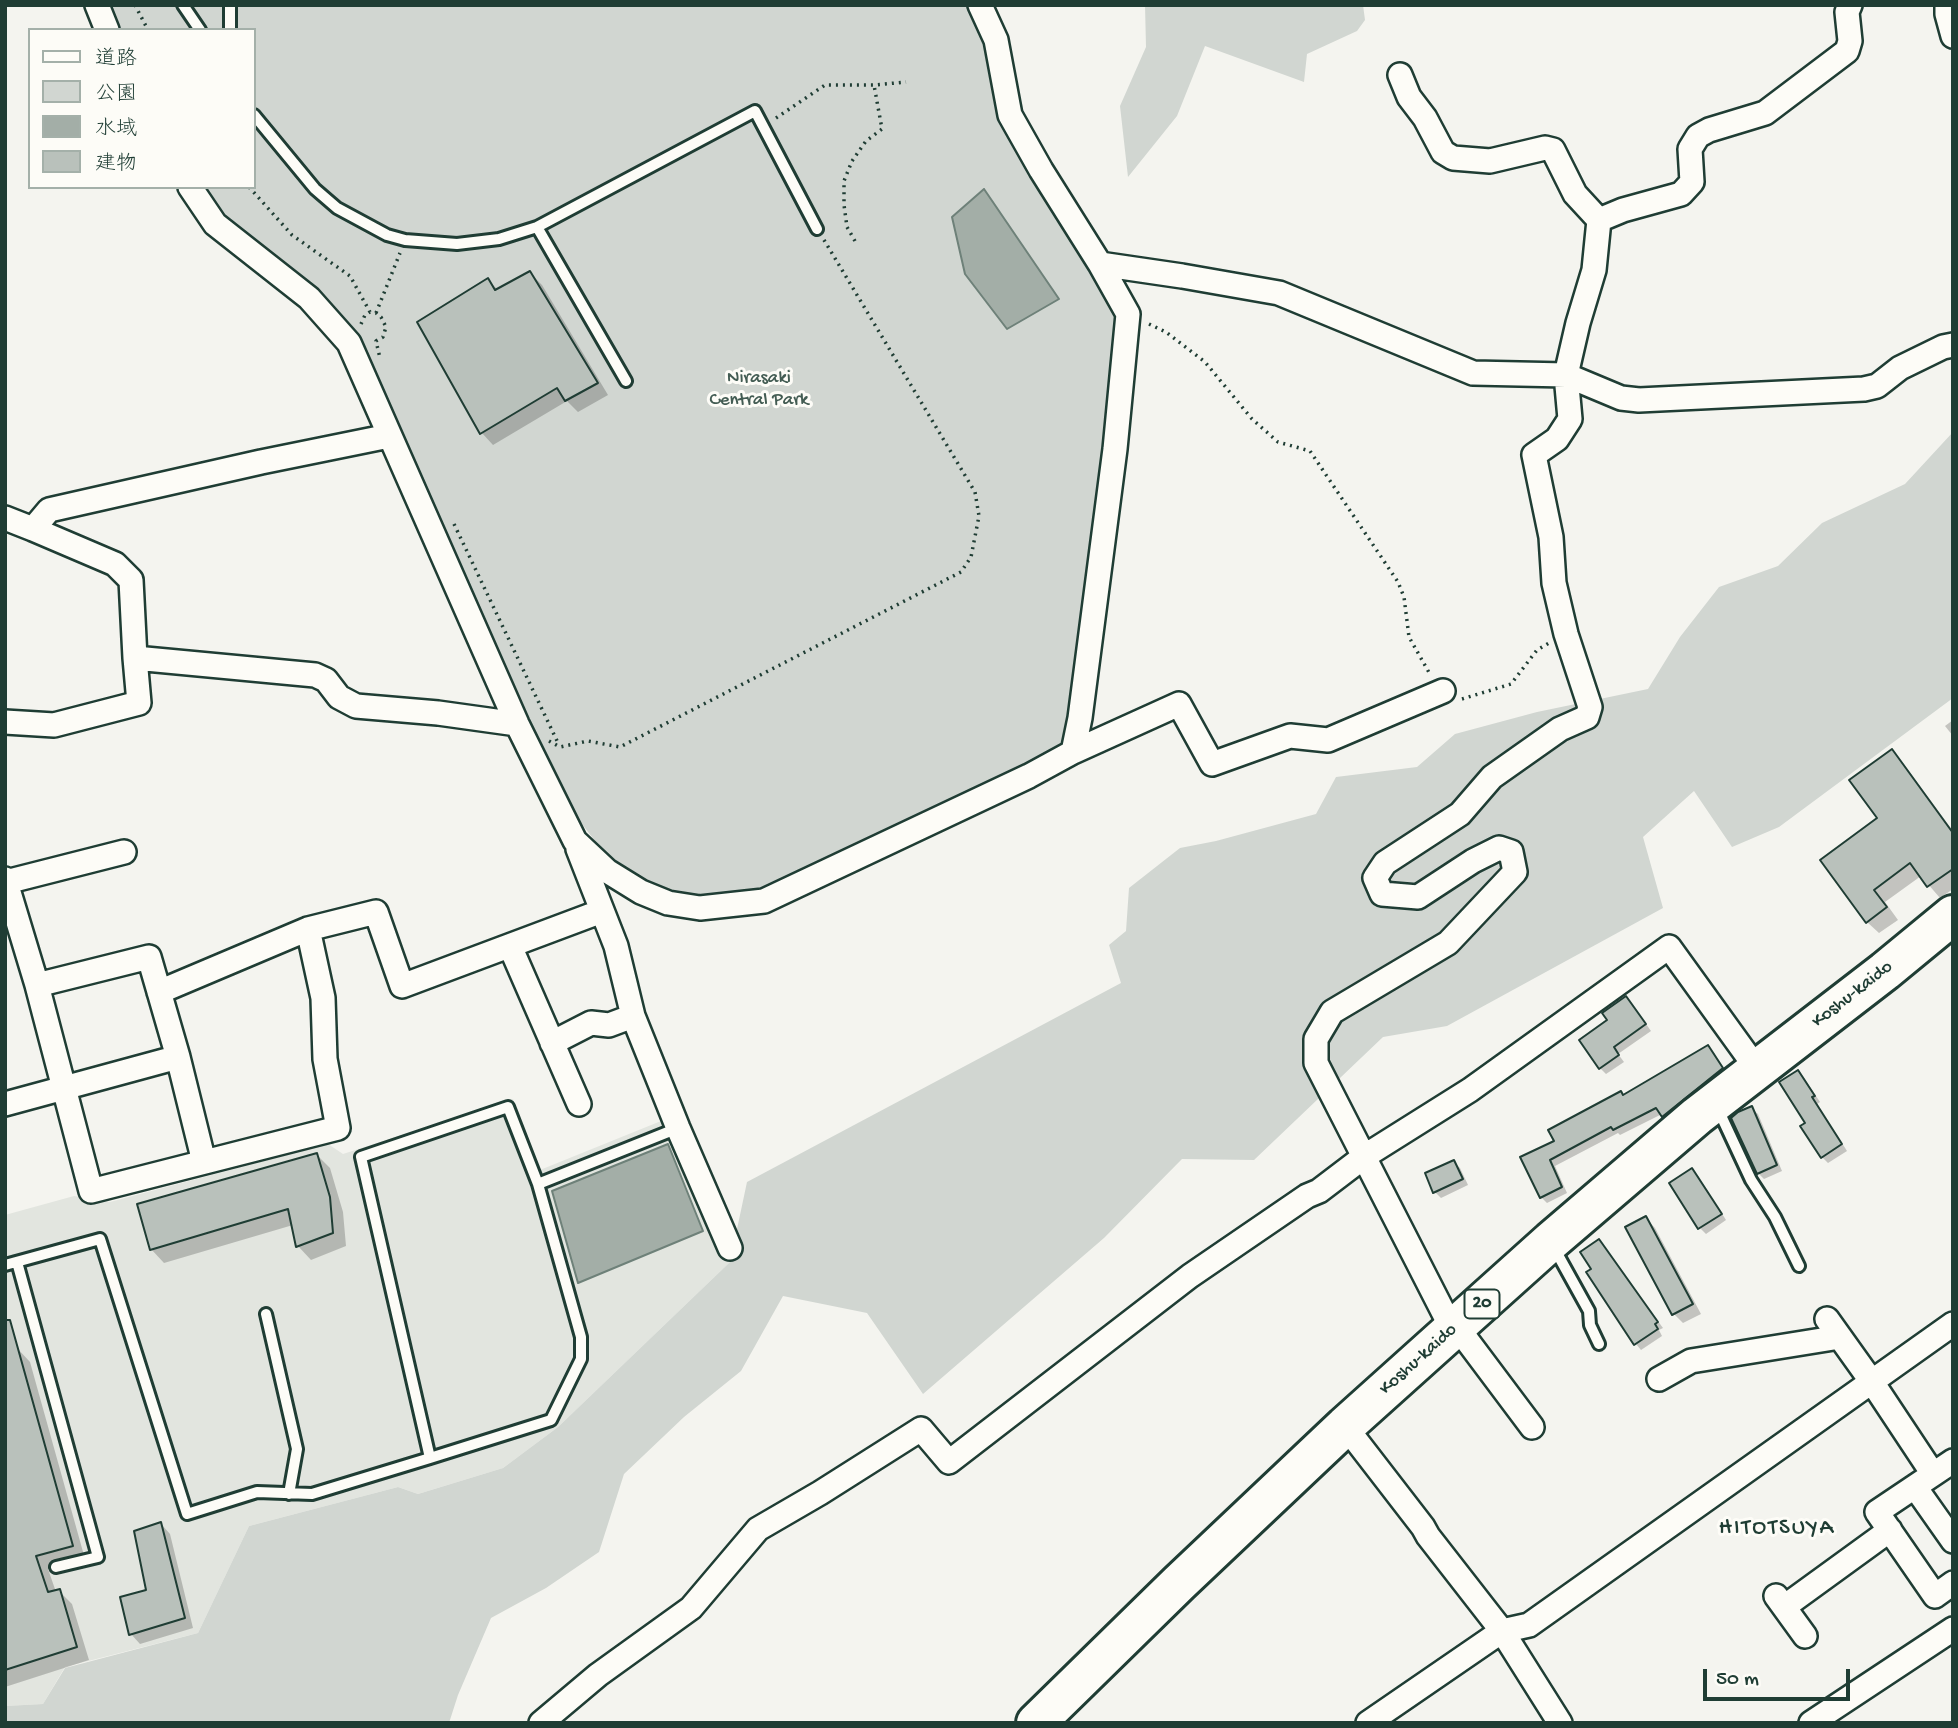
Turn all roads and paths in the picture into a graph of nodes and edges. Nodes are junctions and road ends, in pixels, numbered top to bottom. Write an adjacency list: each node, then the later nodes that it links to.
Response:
1 (97, 5): 8 (street)
2 (135, 5): 9 (path)
3 (183, 5): 10 (lane)
4 (230, 5): 11 (lane)
5 (980, 5): 24 (street)
6 (1850, 5): 19 (street)
7 (1947, 5): 12 (street)
8 (106, 28)
9 (147, 28)
10 (199, 28)
11 (230, 28)
12 (1953, 36)
13 (1399, 75): 19 (street)
14 (906, 82): 15 (path)
15 (874, 85): 17 (path); 23 (path)
16 (256, 117): 22 (lane)
17 (763, 128): 20 (lane); 21 (lane)
18 (191, 189): 30 (street)
19 (1599, 220): 28 (street)
20 (537, 227): 22 (lane); 29 (lane)
21 (817, 229): 38 (path)
22 (405, 240): 25 (path)
23 (855, 241)
24 (1100, 264): 26 (street); 28 (street)
25 (376, 313)
26 (1128, 314): 35 (path); 36 (street)
27 (1953, 345): 28 (street)
28 (1566, 375): 33 (street)
29 (626, 381)
30 (389, 436): 32 (street); 38 (street)
31 (5, 518): 32 (street)
32 (33, 530): 34 (street)
33 (1566, 634): 35 (path); 59 (street)
34 (135, 658): 37 (street); 38 (street)
35 (1443, 691): 39 (street)
36 (1080, 718): 39 (street); 40 (street)
37 (5, 722)
38 (517, 724): 41 (street)
39 (1098, 741): 40 (street)
40 (1073, 752): 41 (street)
41 (575, 841): 44 (street)
42 (124, 852): 43 (street)
43 (6, 881): 48 (street)
44 (602, 911): 47 (street); 50 (street)
45 (1953, 915): 53 (highway, Koshu-kaido / 20)
46 (307, 929): 47 (street); 49 (street); 60 (street)
47 (510, 946): 51 (street)
48 (37, 985): 49 (street); 54 (street)
49 (159, 992): 52 (street)
50 (633, 1016): 51 (street); 58 (street)
51 (552, 1043): 56 (street)
52 (178, 1058): 54 (street); 60 (street)
53 (1757, 1069): 57 (highway, Koshu-kaido / 20); 59 (street)
54 (64, 1089): 55 (street); 60 (street)
55 (5, 1104)
56 (579, 1104)
57 (1715, 1104): 62 (highway, Koshu-kaido / 20); 66 (lane)
58 (678, 1128): 61 (lane); 63 (street)
59 (1364, 1156): 69 (street); 86 (street)
60 (204, 1162)
61 (538, 1184): 75 (lane); 75 (lane)
62 (1551, 1241): 69 (highway, Koshu-kaido / 20); 70 (lane)
63 (730, 1248)
64 (17, 1262): 65 (lane); 78 (lane); 81 (lane)
65 (5, 1265)
66 (1799, 1266)
67 (266, 1314): 78 (lane)
68 (1953, 1324): 72 (street)
69 (1452, 1331): 73 (highway, Koshu-kaido / 20); 74 (street)
70 (1599, 1344)
71 (1659, 1379): 72 (street)
72 (1872, 1382): 77 (street); 84 (street)
73 (1345, 1426): 84 (street); 87 (highway, Koshu-kaido / 20)
74 (1532, 1427)
75 (430, 1458): 78 (lane)
76 (1953, 1461): 77 (street)
77 (1924, 1480): 79 (street); 80 (street)
78 (289, 1494)
79 (1889, 1530): 82 (street); 85 (street)
80 (1953, 1541)
81 (56, 1567)
82 (1953, 1583)
83 (1953, 1629): 90 (street)
84 (1502, 1631): 88 (street); 89 (street)
85 (1804, 1636)
86 (541, 1723)
87 (1037, 1723)
88 (1367, 1723)
89 (1560, 1723)
90 (1811, 1723)

